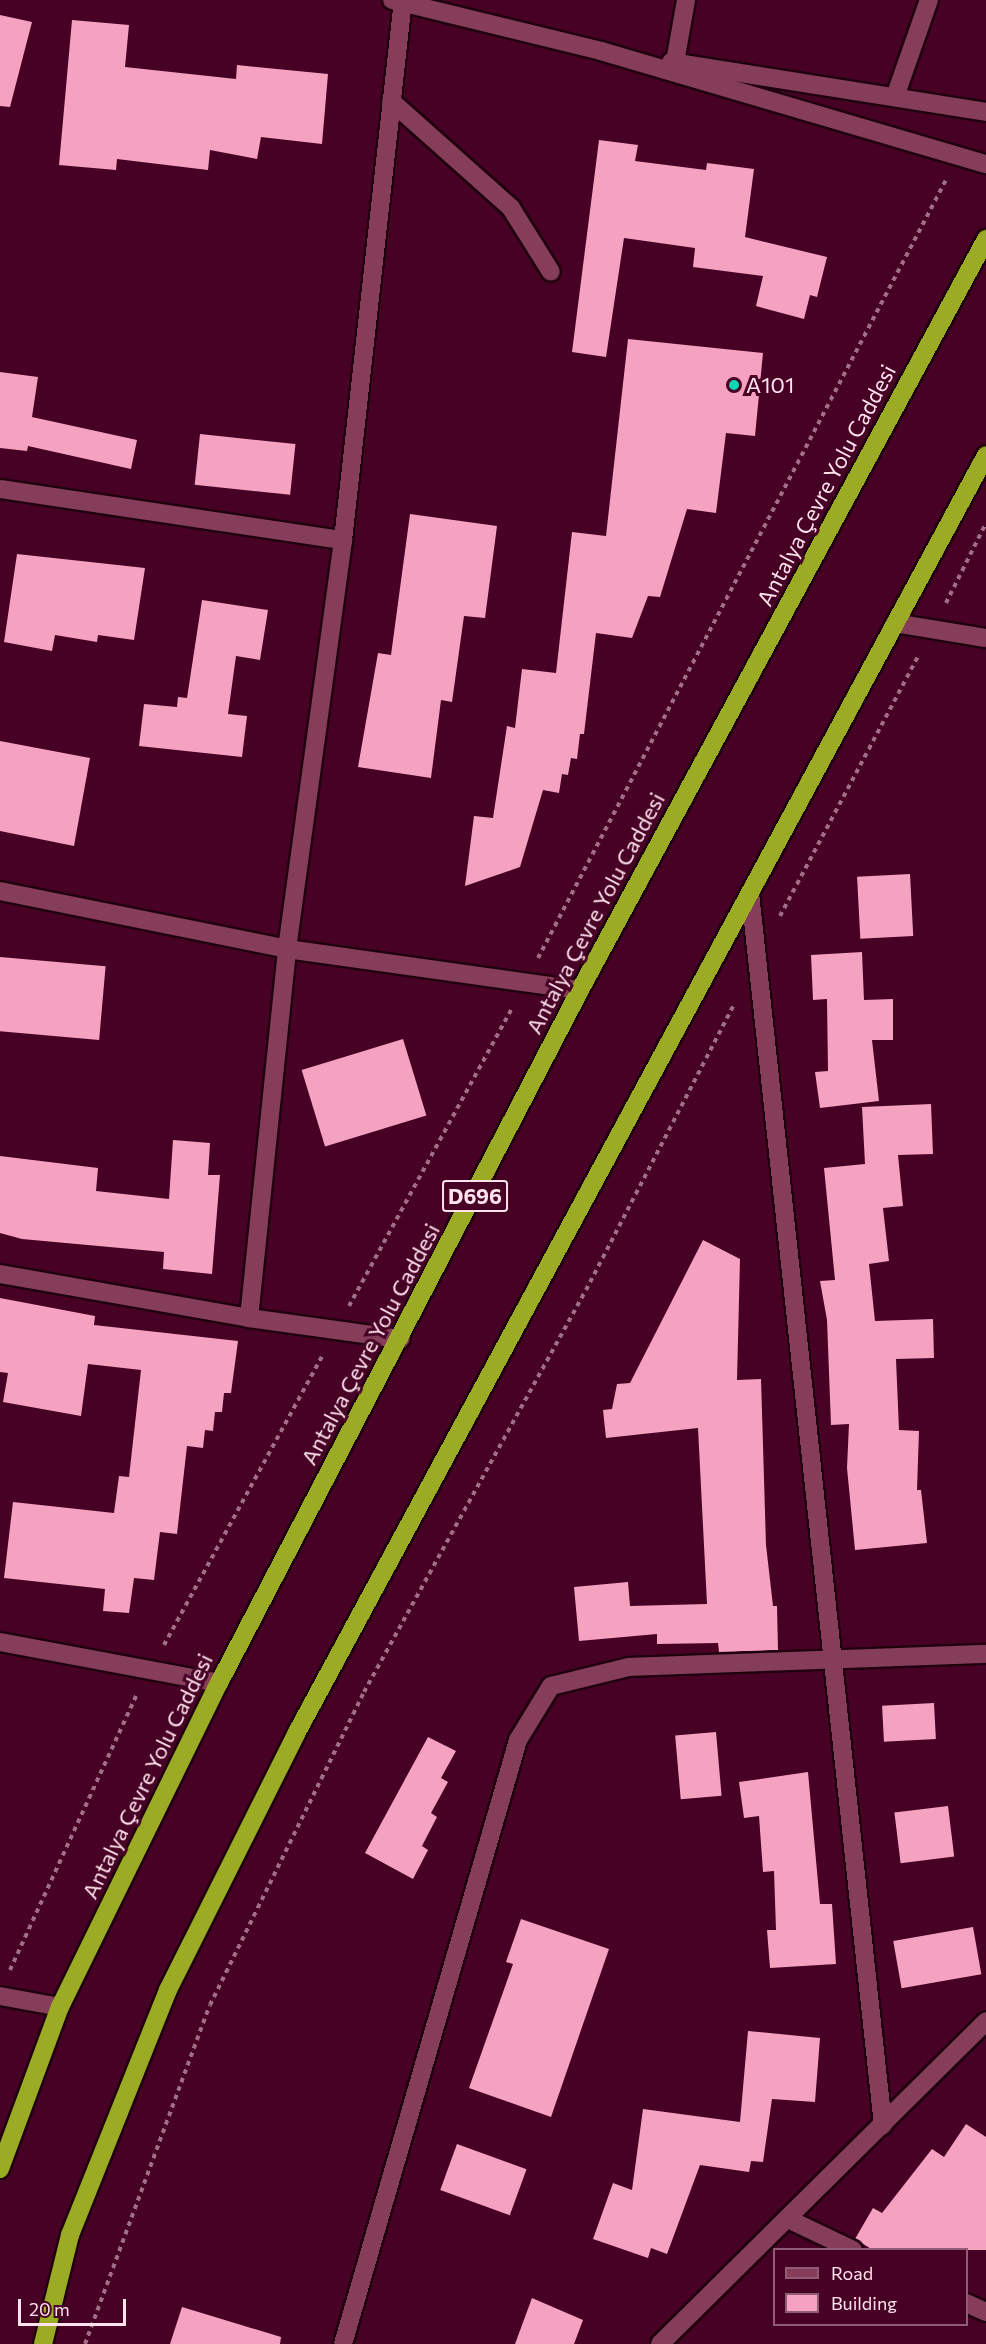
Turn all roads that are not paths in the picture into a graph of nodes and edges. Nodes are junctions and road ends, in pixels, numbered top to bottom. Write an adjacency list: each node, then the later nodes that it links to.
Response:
1 (686, 0): 5 (street)
2 (929, 0): 6 (street)
3 (399, 1): 4 (street); 7 (street)
4 (601, 51): 5 (street); 9 (street)
5 (675, 62): 6 (street)
6 (896, 94): 8 (street)
7 (391, 101): 11 (street); 14 (street)
8 (986, 112)
9 (986, 164)
10 (986, 240): 20 (highway, Antalya Çevre Yolu Caddesi / D696)
11 (551, 272)
12 (986, 455): 15 (highway)
13 (0, 489): 14 (street)
14 (343, 540): 19 (street)
15 (895, 623): 16 (street); 18 (highway)
16 (986, 638)
17 (0, 891): 19 (street)
18 (750, 893): 26 (street); 38 (highway)
19 (287, 949): 20 (street); 22 (street)
20 (580, 990): 23 (highway, Antalya Çevre Yolu Caddesi / D696)
21 (0, 1274): 22 (street)
22 (249, 1318): 23 (street)
23 (401, 1339): 27 (highway, Antalya Çevre Yolu Caddesi / D696)
24 (0, 1642): 27 (street)
25 (986, 1654): 26 (street)
26 (833, 1662): 32 (street); 39 (street)
27 (219, 1683): 29 (highway, Antalya Çevre Yolu Caddesi / D696)
28 (1, 1996): 29 (street)
29 (60, 2007): 33 (highway, Antalya Çevre Yolu Caddesi / D696)
30 (986, 2021): 31 (street)
31 (979, 2039): 32 (street)
32 (883, 2125): 34 (street)
33 (0, 2169)
34 (788, 2219): 35 (street); 40 (street)
35 (848, 2248)
36 (968, 2304): 37 (street)
37 (986, 2312)
38 (43, 2344)
39 (343, 2344)
40 (660, 2344)

